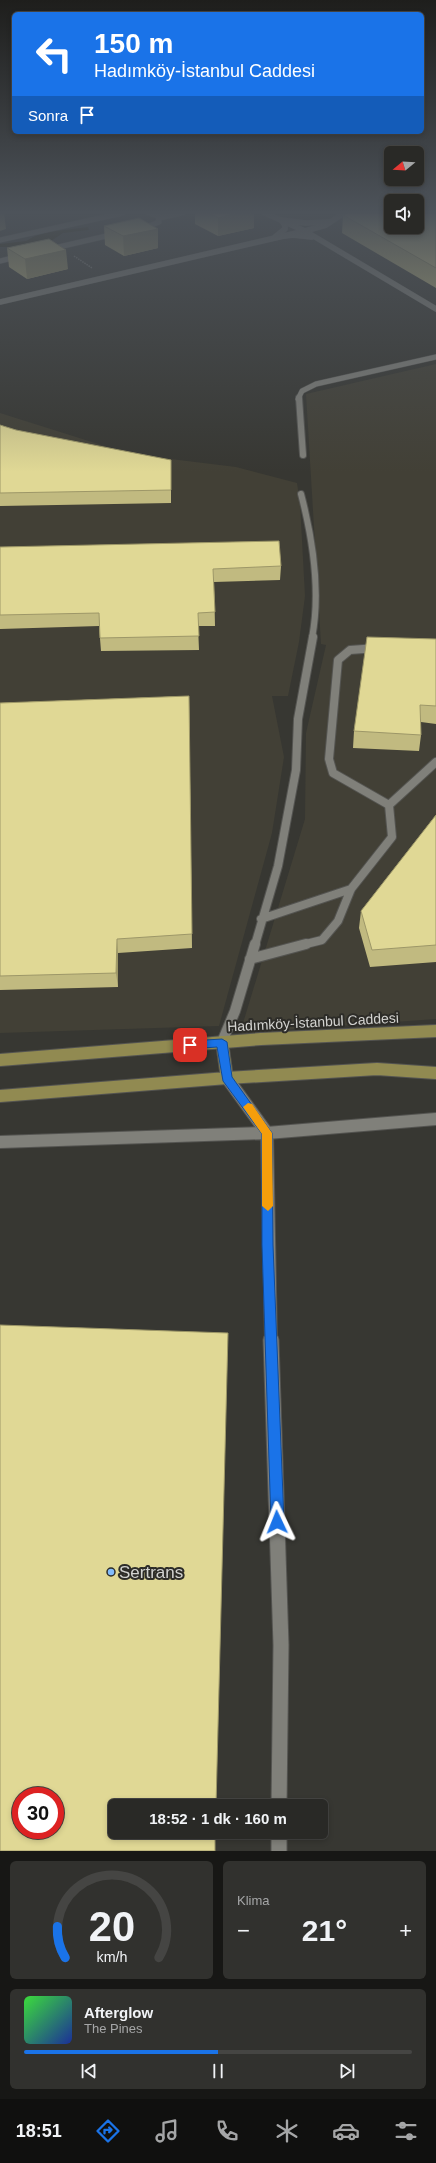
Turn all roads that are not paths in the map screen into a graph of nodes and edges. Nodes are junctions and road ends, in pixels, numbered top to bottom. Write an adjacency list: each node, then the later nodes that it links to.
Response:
1 (11, 299): 3 (street)
2 (420, 299): 4 (street)
3 (0, 302)
4 (436, 309)
5 (436, 357): 6 (lane)
6 (303, 455)
7 (301, 494): 12 (lane)
8 (388, 649): 10 (lane)
9 (436, 762): 10 (lane)
10 (389, 805): 11 (lane)
11 (351, 889): 12 (lane); 13 (lane)
12 (261, 919): 13 (lane)
13 (250, 959): 15 (lane)
14 (436, 1031): 15 (main road, Hadımköy-İstanbul Caddesi)
15 (222, 1042): 16 (main road, Hadımköy-İstanbul Caddesi); 18 (main road)
16 (0, 1060)
17 (436, 1072): 18 (main road)
18 (227, 1078): 19 (main road); 21 (street)
19 (0, 1096)
20 (436, 1119): 21 (street)
21 (267, 1133): 22 (street); 23 (street)
22 (0, 1142)
23 (279, 1799)
24 (279, 1839): 25 (street)
25 (279, 1851)

